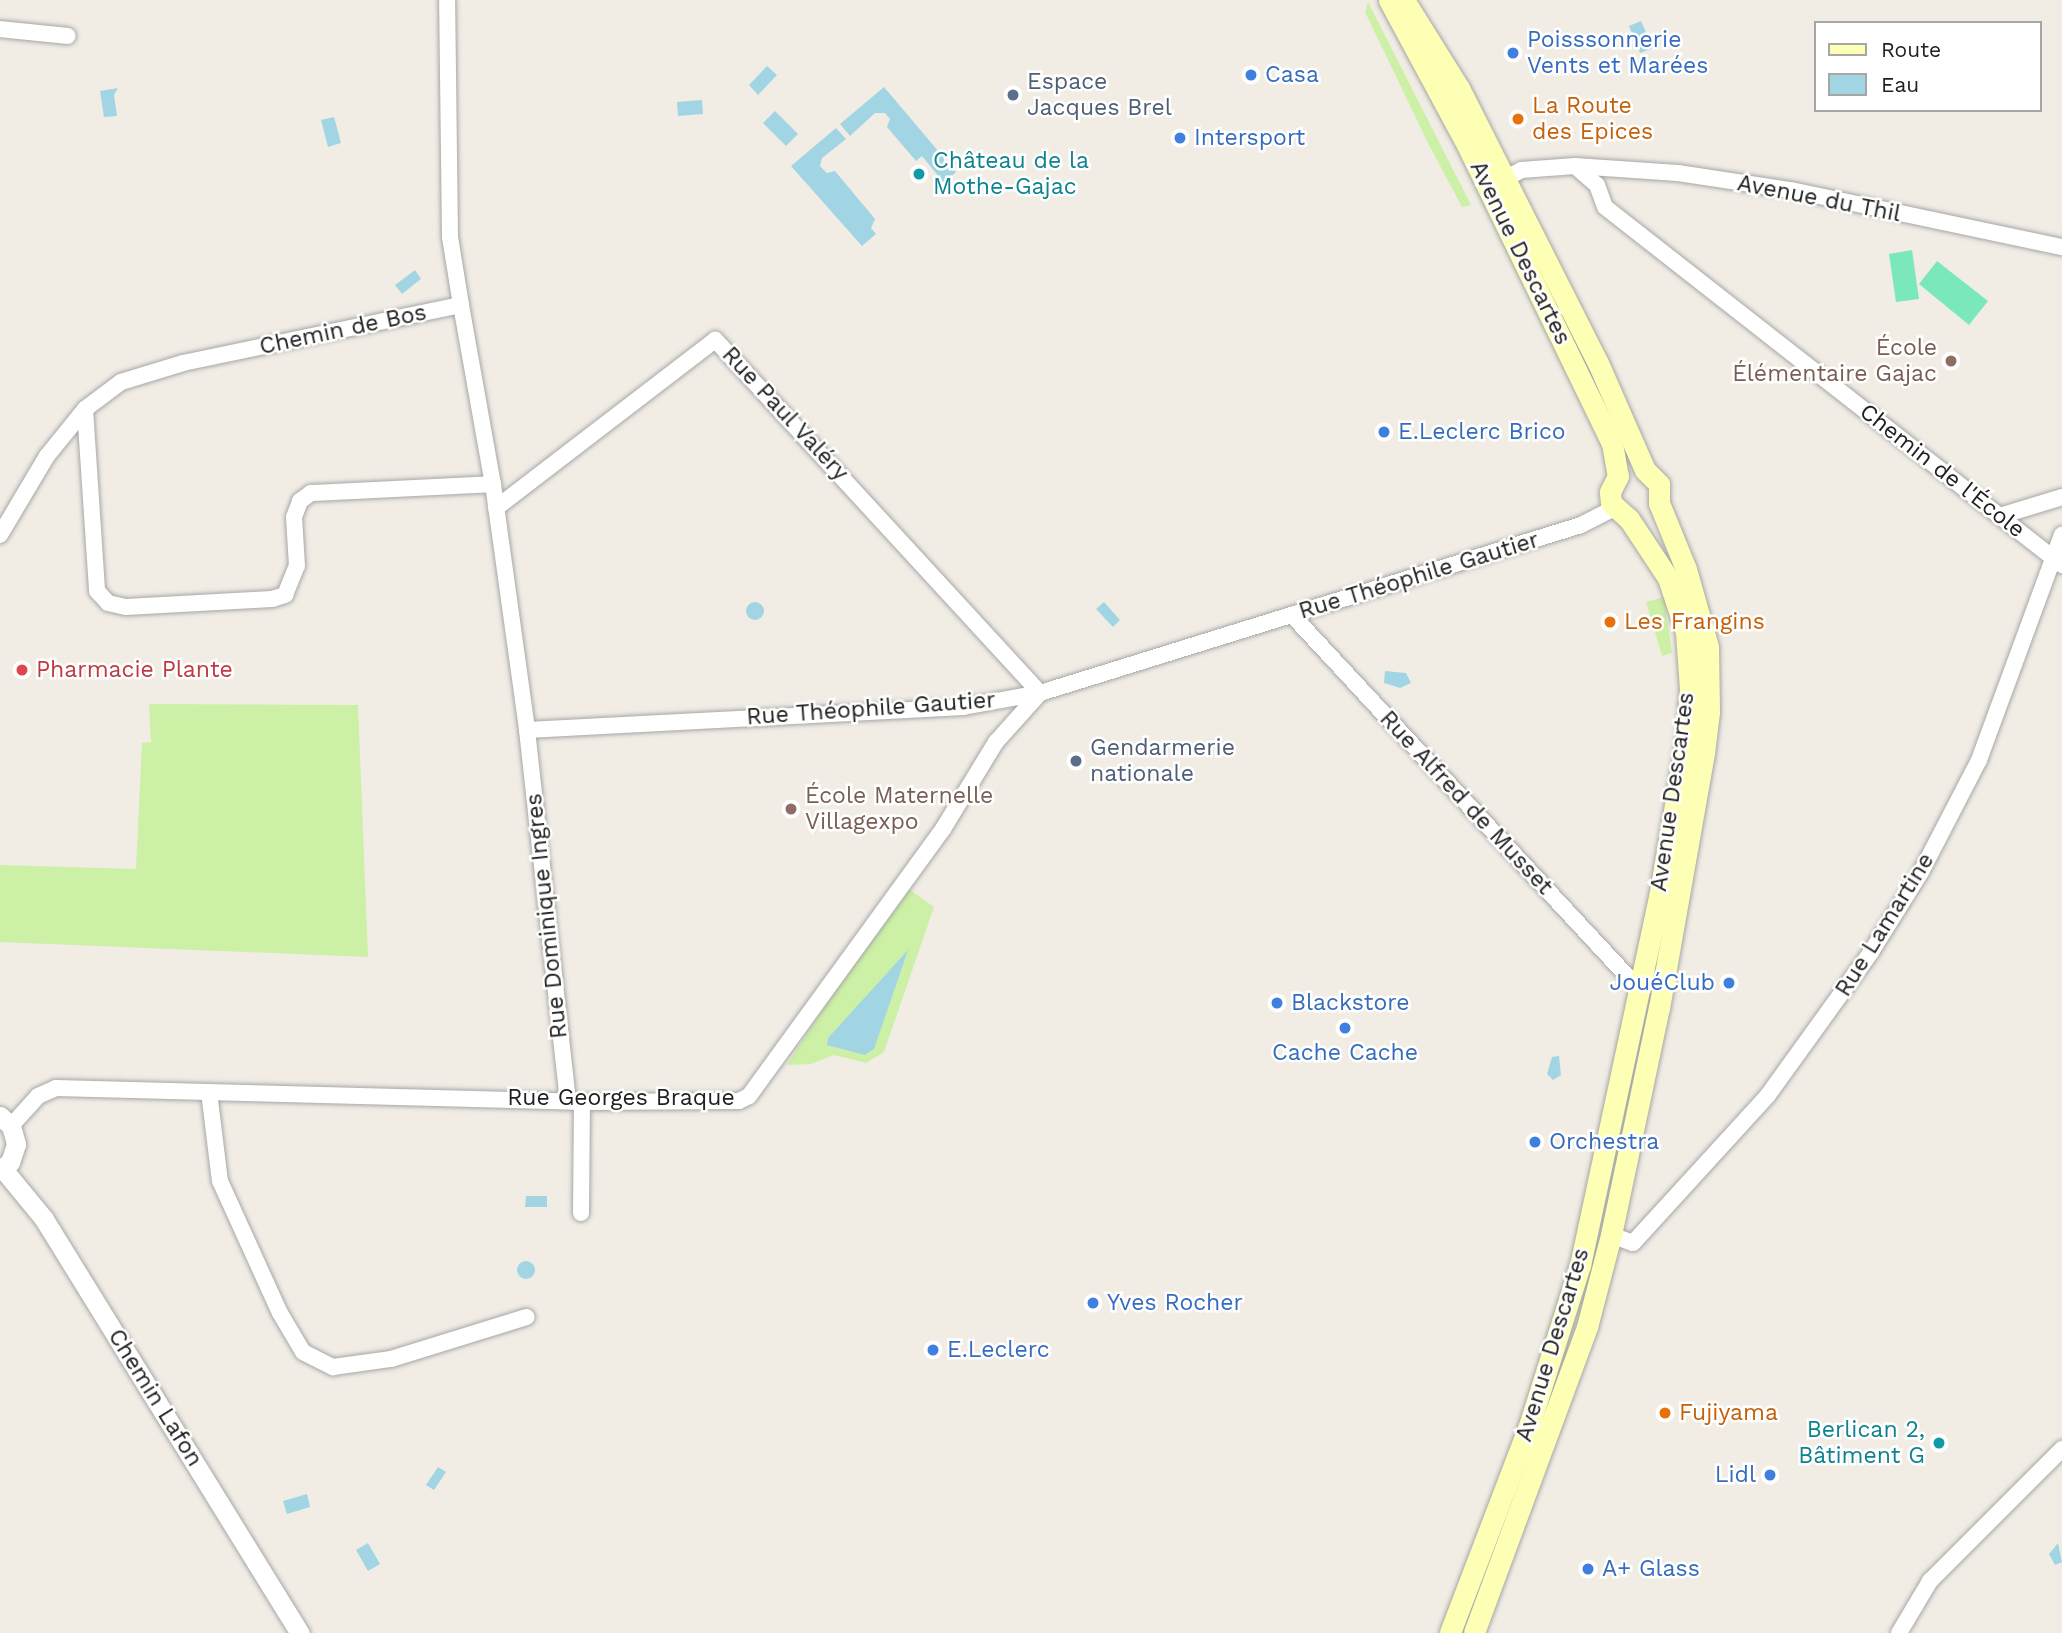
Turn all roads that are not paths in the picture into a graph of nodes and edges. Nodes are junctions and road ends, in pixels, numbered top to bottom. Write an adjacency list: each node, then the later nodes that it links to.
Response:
1 (447, 0): 9 (street)
2 (1389, 0): 7 (main road, Avenue Descartes)
3 (1404, 0): 7 (main road, Avenue Descartes)
4 (0, 29): 5 (street)
5 (68, 36)
6 (1574, 166): 7 (street); 8 (street, Avenue du Thil); 18 (street, Chemin de l'École)
7 (1497, 183): 11 (main road, Avenue Descartes); 12 (main road, Avenue Descartes)
8 (2062, 247)
9 (461, 305): 10 (street, Chemin de Bos); 13 (street)
10 (85, 409): 13 (street); 19 (street, Chemin de Bos)
11 (1645, 470): 12 (main road); 15 (main road, Avenue Descartes)
12 (1618, 476): 17 (main road, Avenue Descartes)
13 (493, 484): 16 (street)
14 (2062, 497): 18 (street)
15 (1659, 503): 17 (main road); 31 (main road, Avenue Descartes)
16 (496, 508): 23 (street, Rue Paul Valéry); 24 (street)
17 (1622, 513): 22 (street, Rue Théophile Gautier); 25 (main road, Avenue Descartes)
18 (2000, 516): 21 (street, Chemin de l'École)
19 (0, 535)
20 (2062, 535): 21 (street, Rue Lamartine)
21 (2059, 562): 31 (street, Rue Lamartine)
22 (1292, 615): 23 (street, Rue Théophile Gautier); 25 (street, Rue Alfred de Musset)
23 (1040, 693): 24 (street, Rue Théophile Gautier); 27 (street, Rue Georges Braque)
24 (527, 730): 27 (street, Rue Dominique Ingres)
25 (1640, 990): 35 (main road, Avenue Descartes)
26 (209, 1092): 27 (street, Rue Georges Braque); 28 (street, Rue Georges Braque); 32 (street)
27 (575, 1101): 30 (street, Rue Dominique Ingres)
28 (6, 1121): 29 (street)
29 (1, 1169): 34 (street, Chemin Lafon)
30 (581, 1213)
31 (1611, 1235): 36 (main road, Avenue Descartes)
32 (527, 1317)
33 (2062, 1449): 37 (street)
34 (300, 1633)
35 (1450, 1633)
36 (1474, 1633)
37 (1899, 1633)

